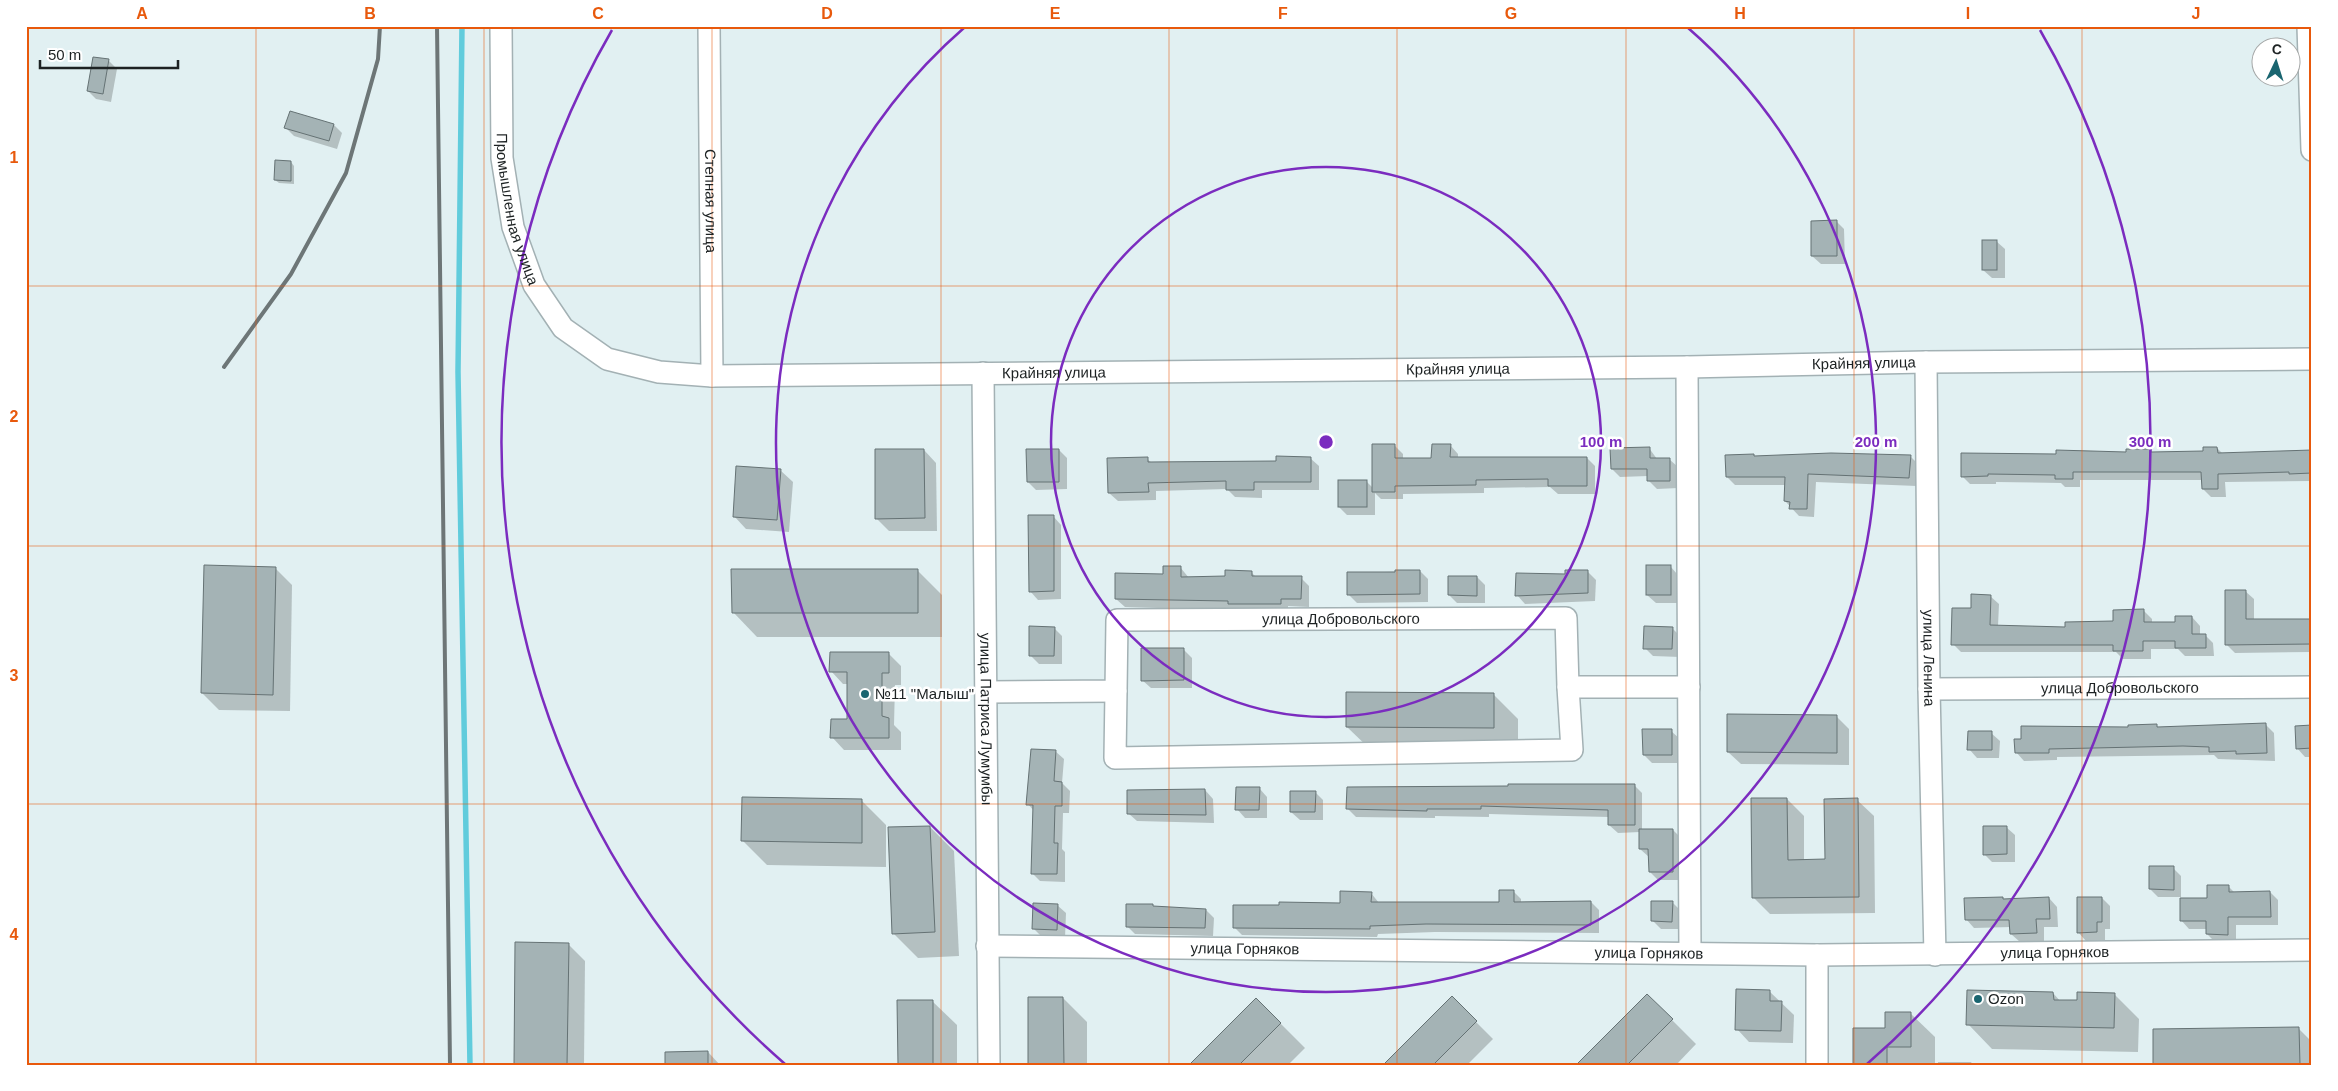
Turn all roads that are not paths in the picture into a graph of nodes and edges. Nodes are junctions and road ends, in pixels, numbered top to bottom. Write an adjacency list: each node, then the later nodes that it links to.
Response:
1 (501, 26): 5 (street, Промышленная улица)
2 (709, 26): 10 (street, Степная улица)
3 (2308, 26): 4 (street)
4 (2312, 150)
5 (607, 359): 10 (street, Крайняя улица)
6 (2312, 359): 7 (street, Крайняя улица)
7 (1926, 362): 8 (street, Крайняя улица); 14 (street, улица Ленина)
8 (1687, 367): 9 (street, Крайняя улица); 13 (street)
9 (983, 373): 10 (street, Крайняя улица); 16 (street, улица Патриса Лумумбы)
10 (712, 376)
11 (2312, 686): 14 (street, улица Добровольского)
12 (1568, 687): 13 (street); 15 (street, улица Добровольского); 15 (street, улица Добровольского)
13 (1689, 687): 19 (street)
14 (1929, 689): 20 (street, улица Ленина)
15 (1116, 691): 16 (street)
16 (987, 692): 17 (street, улица Патриса Лумумбы)
17 (987, 946): 19 (street, улица Горняков); 22 (street, улица Патриса Лумумбы)
18 (2312, 950): 20 (street, улица Горняков)
19 (1690, 953): 21 (street, улица Горняков)
20 (1934, 955): 21 (street, улица Горняков)
21 (1816, 956): 23 (street)
22 (989, 1065)
23 (1817, 1065)

